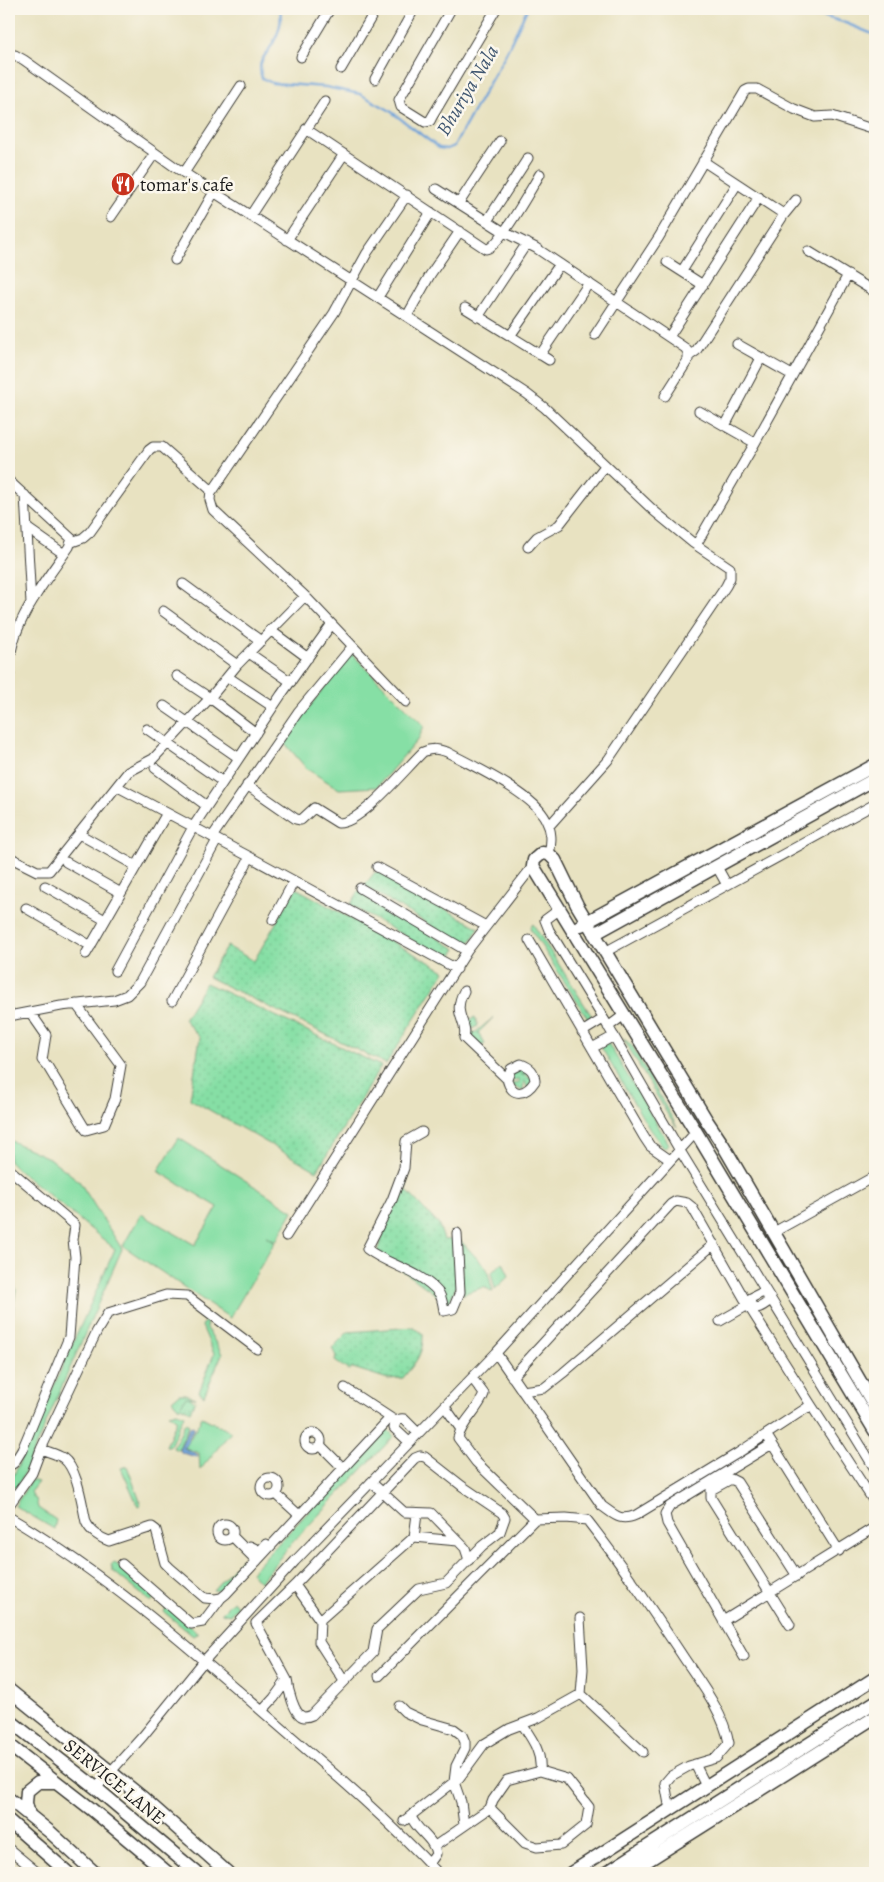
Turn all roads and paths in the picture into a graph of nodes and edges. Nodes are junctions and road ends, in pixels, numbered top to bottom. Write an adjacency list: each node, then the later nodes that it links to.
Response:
1 (330, 9): 7 (street)
2 (376, 9): 8 (street)
3 (414, 9): 9 (street)
4 (452, 9): 5 (street)
5 (496, 9)
6 (9, 56): 15 (street)
7 (302, 57)
8 (341, 69)
9 (375, 79)
10 (241, 86): 19 (street)
11 (325, 101): 12 (street)
12 (306, 130): 16 (street); 29 (street)
13 (875, 130): 18 (street)
14 (500, 140): 27 (street)
15 (155, 153): 19 (street); 31 (street)
16 (344, 154): 24 (street); 35 (street)
17 (528, 158): 32 (street)
18 (703, 161): 21 (street); 48 (street)
19 (184, 173): 23 (street)
20 (540, 174): 34 (street)
21 (737, 184): 25 (street); 41 (street)
22 (436, 189): 27 (street)
23 (214, 192): 29 (street); 38 (street)
24 (407, 196): 28 (street); 43 (street)
25 (759, 197): 30 (street); 45 (street)
26 (796, 200): 30 (street)
27 (459, 203): 32 (street)
28 (431, 212): 33 (street); 47 (street)
29 (250, 216): 35 (street)
30 (784, 216): 56 (street)
31 (111, 217)
32 (487, 221): 34 (street)
33 (460, 231): 34 (street); 50 (street)
34 (504, 232): 36 (street)
35 (287, 240): 43 (street)
36 (527, 244): 40 (street); 51 (street)
37 (808, 251): 42 (street)
38 (175, 260)
39 (667, 262): 41 (street)
40 (560, 264): 44 (street); 53 (street)
41 (682, 271): 45 (street)
42 (848, 275): 46 (street); 58 (street)
43 (351, 282): 47 (street); 65 (street)
44 (589, 283): 48 (street); 53 (street)
45 (703, 284): 54 (street)
46 (875, 292)
47 (378, 298): 50 (street)
48 (617, 302): 52 (street); 54 (street)
49 (465, 308): 51 (street)
50 (407, 316): 63 (street)
51 (478, 317): 53 (street)
52 (595, 335)
53 (510, 336)
54 (669, 337): 56 (street)
55 (737, 344): 57 (street)
56 (689, 356): 59 (street)
57 (762, 358): 58 (street); 61 (street)
58 (792, 375): 62 (street)
59 (665, 396)
60 (699, 411): 61 (street)
61 (725, 426): 62 (street)
62 (755, 443): 69 (street)
63 (605, 466): 69 (street); 70 (street)
64 (9, 481): 66 (street)
65 (212, 492): 68 (street); 73 (street)
66 (25, 495): 67 (street); 68 (street)
67 (26, 528): 71 (street); 74 (street)
68 (72, 542): 71 (street)
69 (696, 545): 105 (street)
70 (528, 547)
71 (64, 554): 74 (street)
72 (183, 584): 78 (street)
73 (305, 596): 76 (street); 77 (street)
74 (31, 603): 83 (street)
75 (162, 610): 82 (street)
76 (332, 626): 79 (street); 81 (street)
77 (270, 630): 78 (street); 81 (street)
78 (261, 641): 80 (street)
79 (352, 647): 88 (street); 100 (street)
80 (249, 653): 82 (street); 86 (street)
81 (308, 658): 86 (street)
82 (237, 665): 85 (street)
83 (10, 673)
84 (177, 676): 87 (street)
85 (228, 676): 87 (street); 90 (street)
86 (291, 682): 90 (street)
87 (210, 698): 91 (street); 93 (street)
88 (406, 702)
89 (164, 706): 91 (street)
90 (273, 707): 93 (street)
91 (188, 721): 94 (street); 95 (street)
92 (147, 730): 94 (street)
93 (256, 733): 95 (street)
94 (168, 743): 99 (street); 101 (street)
95 (240, 758): 99 (street)
96 (875, 766): 126 (street)
97 (155, 768): 103 (street)
98 (875, 779): 116 (street)
99 (223, 782): 103 (street)
100 (247, 785): 105 (street); 108 (street)
101 (118, 787): 104 (street); 107 (street)
102 (875, 804): 118 (street)
103 (207, 806): 106 (street)
104 (167, 813): 106 (street); 113 (street)
105 (549, 826): 109 (street)
106 (193, 827): 108 (street); 136 (street)
107 (79, 834): 110 (street); 113 (street)
108 (215, 838): 111 (street); 139 (street)
109 (550, 854): 114 (street); 126 (street)
110 (9, 857)
111 (250, 857): 117 (street); 138 (street)
112 (66, 862): 121 (street)
113 (136, 866): 121 (street)
114 (533, 866): 123 (street); 127 (street)
115 (377, 867): 127 (street)
116 (716, 867): 118 (street); 129 (street)
117 (294, 881): 125 (street); 135 (street)
118 (728, 885): 133 (street)
119 (45, 886): 124 (street)
120 (360, 888): 132 (street)
121 (121, 893): 124 (street)
122 (26, 908): 131 (street)
123 (560, 909): 128 (street); 143 (street)
124 (106, 920): 131 (street)
125 (273, 920)
126 (587, 922): 128 (street); 129 (street)
127 (486, 926): 132 (street)
128 (573, 929): 141 (street)
129 (594, 934): 133 (street)
130 (529, 940): 144 (street)
131 (91, 946): 134 (street)
132 (467, 951): 135 (street)
133 (604, 952): 154 (street)
134 (86, 954)
135 (456, 970): 156 (street)
136 (116, 971)
137 (464, 991): 147 (street)
138 (172, 1001)
139 (76, 1004): 140 (street); 140 (street)
140 (30, 1012): 142 (street)
141 (624, 1015): 143 (street); 149 (street)
142 (9, 1016)
143 (606, 1023): 144 (street); 145 (street)
144 (582, 1032): 146 (street)
145 (614, 1036): 146 (street); 150 (street)
146 (592, 1048): 151 (street)
147 (507, 1079)
148 (422, 1132): 155 (street)
149 (696, 1132): 150 (street); 161 (street)
150 (679, 1149): 151 (street); 158 (street)
151 (670, 1160): 164 (street)
152 (9, 1169): 182 (street)
153 (875, 1176): 154 (street)
154 (774, 1232): 159 (street)
155 (458, 1233)
156 (286, 1236)
157 (714, 1244): 160 (street); 165 (street); 168 (street)
158 (769, 1296): 160 (street); 184 (street)
159 (815, 1303): 161 (street); 171 (street)
160 (749, 1305): 162 (street); 169 (street)
161 (802, 1309): 174 (street)
162 (720, 1321)
163 (257, 1349): 180 (street)
164 (496, 1353): 165 (street); 166 (street)
165 (512, 1377): 168 (street)
166 (472, 1378): 170 (street); 173 (street)
167 (345, 1388): 172 (street)
168 (522, 1391): 176 (street)
169 (810, 1405): 176 (street); 188 (street)
170 (444, 1407): 173 (street); 175 (street)
171 (875, 1407)
172 (393, 1420): 175 (street); 177 (street); 183 (street)
173 (460, 1428): 193 (street)
174 (875, 1431)
175 (418, 1433): 177 (street)
176 (767, 1435): 178 (street)
177 (409, 1442): 185 (street)
178 (772, 1444): 199 (street); 209 (street)
179 (320, 1445): 183 (street)
180 (40, 1449): 189 (street); 206 (street)
181 (333, 1464): 190 (street)
182 (9, 1466)
183 (343, 1468): 190 (street)
184 (875, 1469)
185 (371, 1482): 186 (street); 212 (street)
186 (381, 1493): 191 (street); 200 (street); 204 (street)
187 (276, 1494): 190 (street)
188 (875, 1503)
189 (9, 1505)
190 (298, 1514): 198 (street); 201 (street)
191 (417, 1514): 196 (street); 197 (street)
192 (9, 1517): 212 (street)
193 (534, 1519): 213 (street); 227 (street)
194 (875, 1527): 199 (street)
195 (233, 1537): 201 (street)
196 (414, 1537): 197 (street); 208 (street)
197 (458, 1541): 200 (street)
198 (250, 1546)
199 (839, 1551): 203 (street)
200 (469, 1560): 215 (street)
201 (257, 1561): 206 (street)
202 (122, 1564): 206 (street)
203 (797, 1576): 205 (street); 205 (street)
204 (295, 1585): 208 (street); 214 (street)
205 (769, 1592): 209 (street); 210 (street)
206 (221, 1598)
207 (580, 1618): 218 (street)
208 (320, 1620): 215 (street)
209 (723, 1621): 211 (street)
210 (790, 1625)
211 (744, 1657)
212 (204, 1661): 221 (street); 229 (street)
213 (378, 1676)
214 (287, 1680): 215 (street); 221 (street)
215 (344, 1681)
216 (874, 1682): 232 (street)
217 (9, 1690): 229 (street)
218 (581, 1694): 224 (street); 226 (street)
219 (875, 1702): 253 (street)
220 (399, 1706): 231 (street)
221 (262, 1711): 244 (street)
222 (875, 1717): 254 (street)
223 (9, 1720): 233 (street, SERVICE LANE)
224 (522, 1724): 228 (street); 231 (street)
225 (9, 1746): 230 (street)
226 (643, 1752)
227 (696, 1764): 232 (street); 236 (street)
228 (540, 1771): 235 (street); 235 (street)
229 (111, 1772): 233 (street); 250 (street)
230 (56, 1782): 237 (street); 243 (street)
231 (454, 1782): 239 (street); 241 (street)
232 (706, 1786): 236 (street)
233 (96, 1788): 240 (street, SERVICE LANE)
234 (9, 1799): 237 (street)
235 (490, 1808): 239 (street)
236 (670, 1810): 252 (street)
237 (29, 1815): 247 (street)
238 (9, 1821): 246 (street)
239 (464, 1825): 241 (street)
240 (158, 1841): 243 (street); 249 (street, SERVICE LANE)
241 (435, 1846): 244 (street)
242 (9, 1849): 245 (street)
243 (147, 1855): 248 (street)
244 (429, 1864): 251 (street)
245 (38, 1873)
246 (68, 1873)
247 (95, 1873)
248 (168, 1873)
249 (197, 1873)
250 (228, 1873)
251 (438, 1873)
252 (571, 1873)
253 (606, 1873)
254 (628, 1873)

